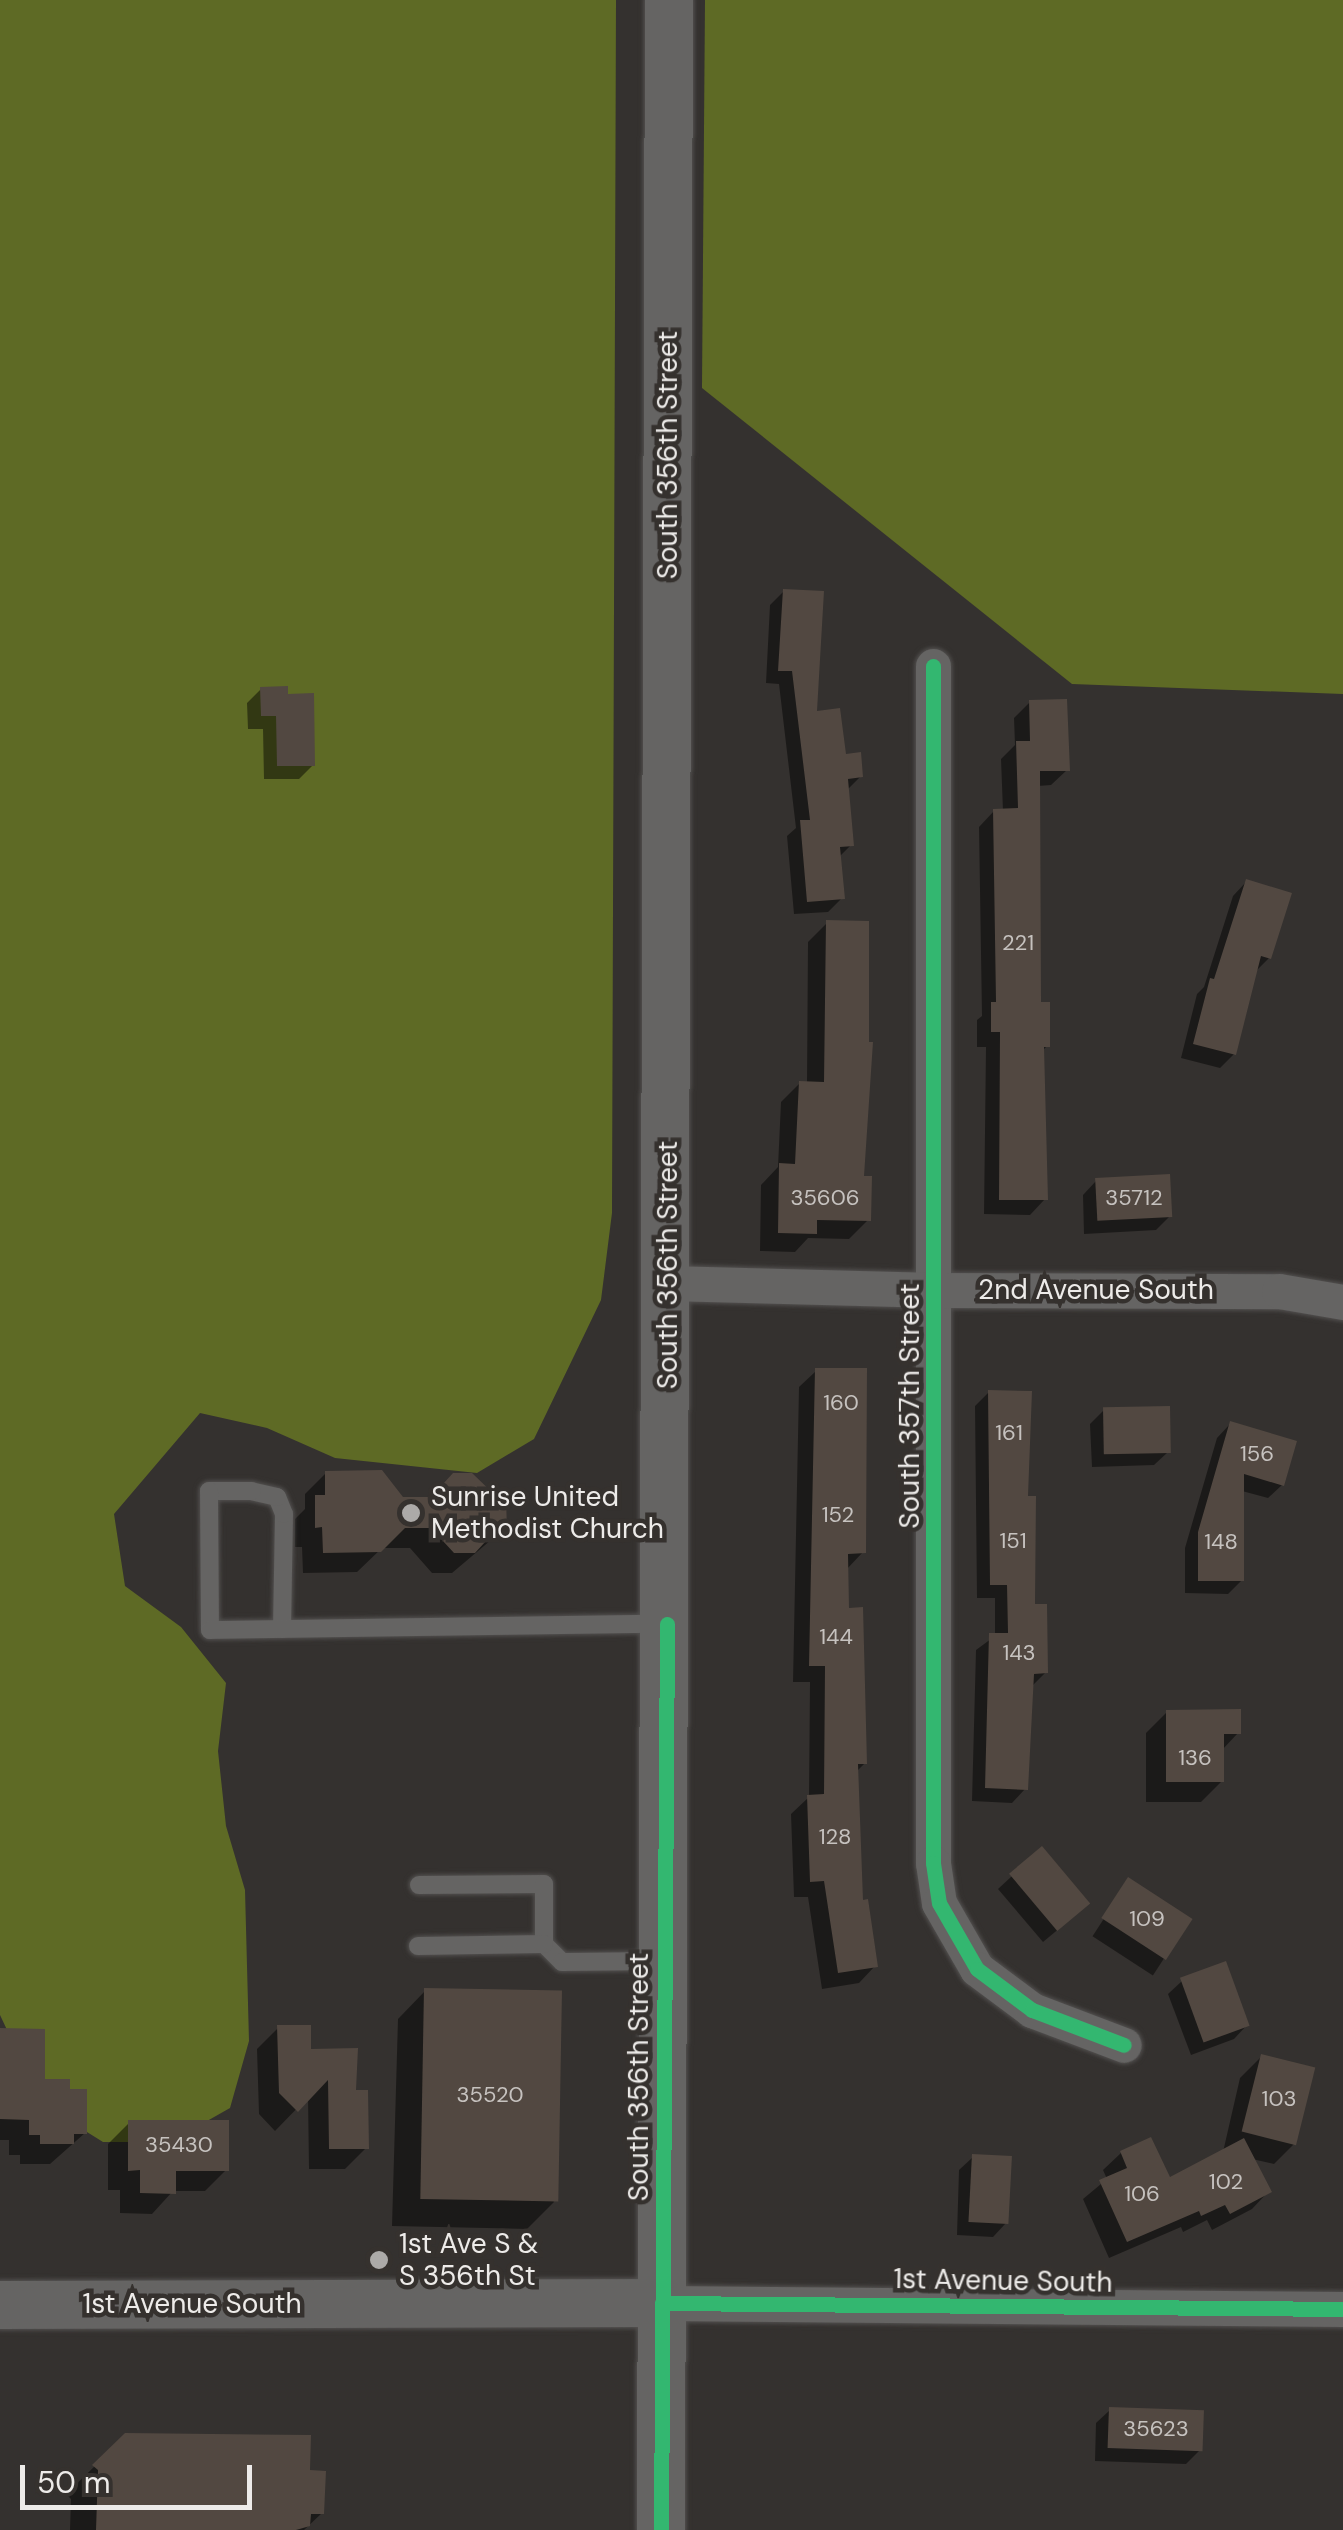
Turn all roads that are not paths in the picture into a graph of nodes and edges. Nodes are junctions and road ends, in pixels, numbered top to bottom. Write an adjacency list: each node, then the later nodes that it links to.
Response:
1 (669, 0): 3 (main road, South 356th Street)
2 (933, 666): 4 (street, South 357th Street)
3 (668, 1283): 4 (street, 2nd Avenue South); 6 (main road, South 356th Street)
4 (936, 1290): 5 (street, 2nd Avenue South); 12 (street, South 357th Street)
5 (1343, 1302)
6 (667, 1624): 7 (lane); 11 (main road, South 356th Street)
7 (282, 1628): 7 (lane)
8 (419, 1885): 9 (lane)
9 (544, 1944): 10 (lane); 11 (lane)
10 (418, 1946)
11 (664, 1961): 13 (main road, South 356th Street)
12 (1124, 2046)
13 (662, 2303): 14 (main road, 1st Avenue South); 15 (street, 1st Avenue South); 16 (main road, South 356th Street)
14 (0, 2305)
15 (1343, 2310)
16 (660, 2530)

